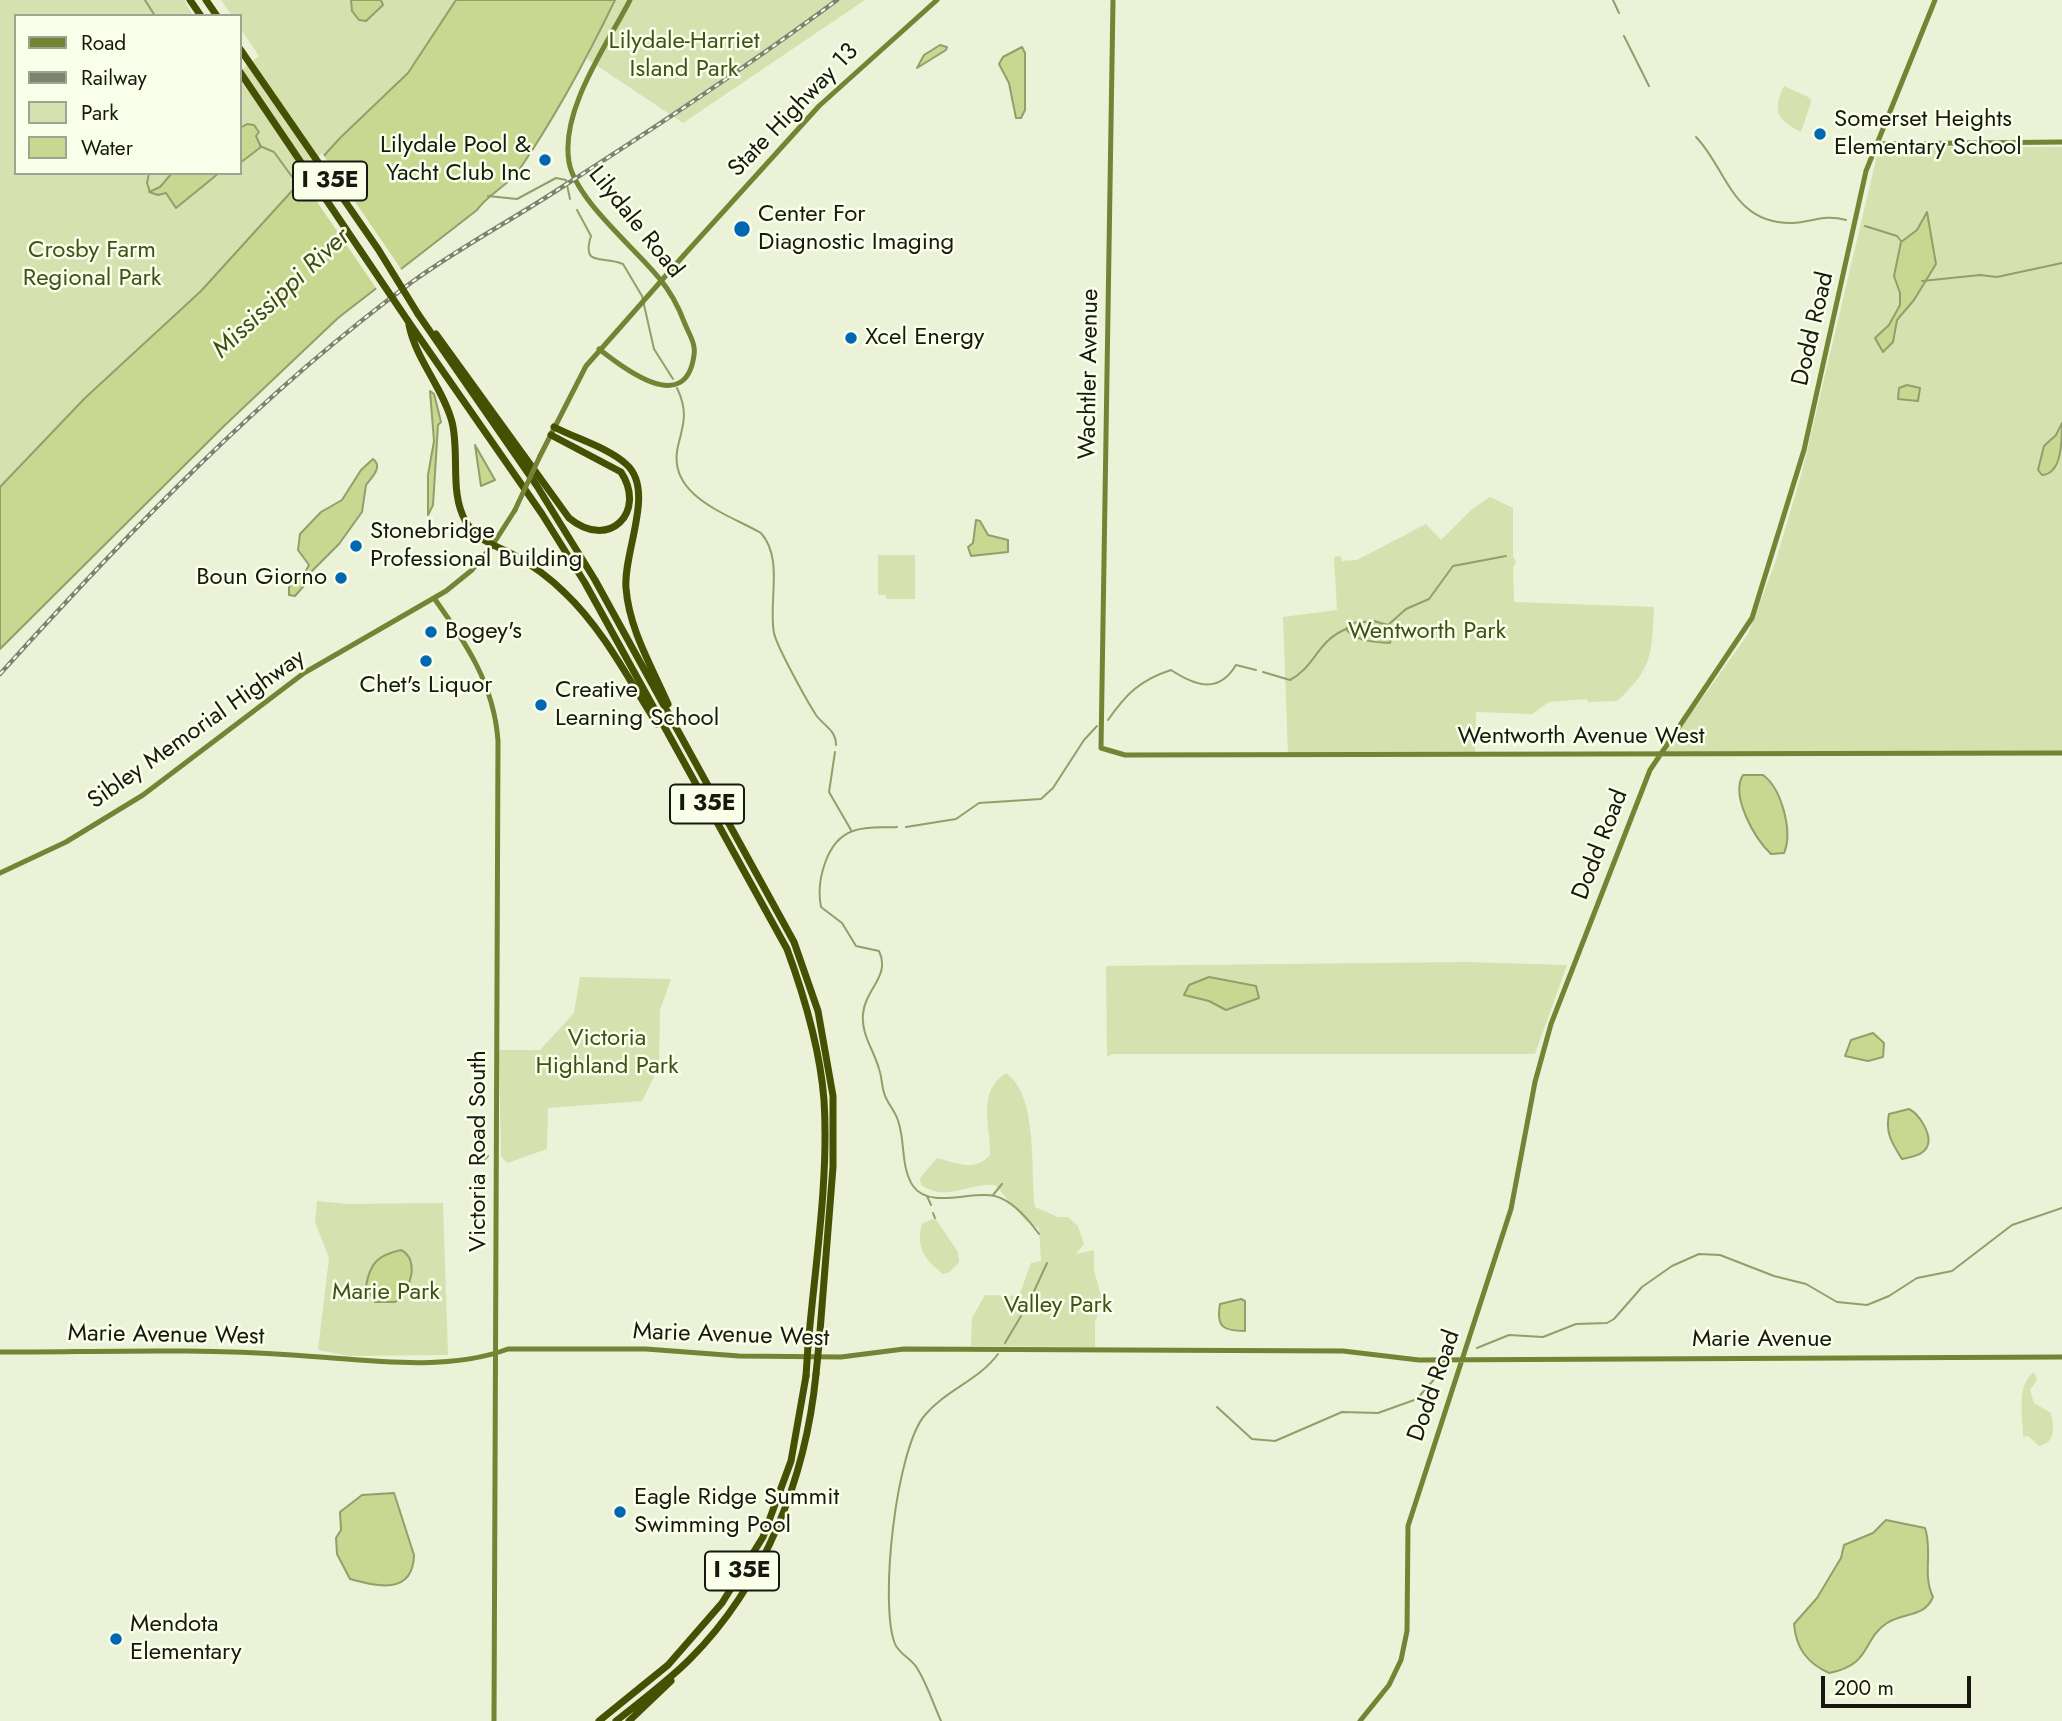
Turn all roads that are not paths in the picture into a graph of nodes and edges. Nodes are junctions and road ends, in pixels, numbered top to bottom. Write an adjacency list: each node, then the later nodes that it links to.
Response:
1 (629, 0): 11 (street, Lilydale Road)
2 (937, 0): 11 (street, State Highway 13, bridge)
3 (1113, 0): 17 (street, Wachtler Avenue)
4 (1935, 0): 8 (street, Dodd Road)
5 (242, 52): 10 (highway, I 35E, bridge)
6 (242, 75): 9 (highway, I 35E, bridge)
7 (2062, 142): 8 (street)
8 (1875, 144): 19 (street, Dodd Road)
9 (408, 321): 14 (highway); 20 (highway, I 35E)
10 (424, 322): 12 (highway); 16 (highway, I 35E)
11 (599, 349): 12 (street, State Highway 13)
12 (552, 431): 13 (street, State Highway 13); 16 (highway)
13 (540, 456): 14 (street, Sibley Memorial Highway, bridge)
14 (492, 546): 15 (street, Sibley Memorial Highway); 20 (highway)
15 (434, 598): 21 (street, Sibley Memorial Highway); 23 (street, Victoria Road South)
16 (687, 746): 26 (highway, I 35E, bridge)
17 (1101, 748): 19 (street, Wentworth Avenue West)
18 (2062, 753): 19 (street, Wentworth Avenue West)
19 (1659, 754): 25 (street, Dodd Road)
20 (683, 761): 28 (highway, I 35E, bridge)
21 (0, 873)
22 (0, 1352): 23 (street, Marie Avenue West)
23 (494, 1354): 25 (street, Marie Avenue West); 27 (street, Victoria Road South)
24 (2062, 1357): 25 (street, Marie Avenue)
25 (1462, 1359): 31 (street, Dodd Road)
26 (690, 1660): 29 (highway, I 35E); 30 (highway)
27 (494, 1721)
28 (599, 1721)
29 (616, 1721)
30 (628, 1721)
31 (1360, 1721)

